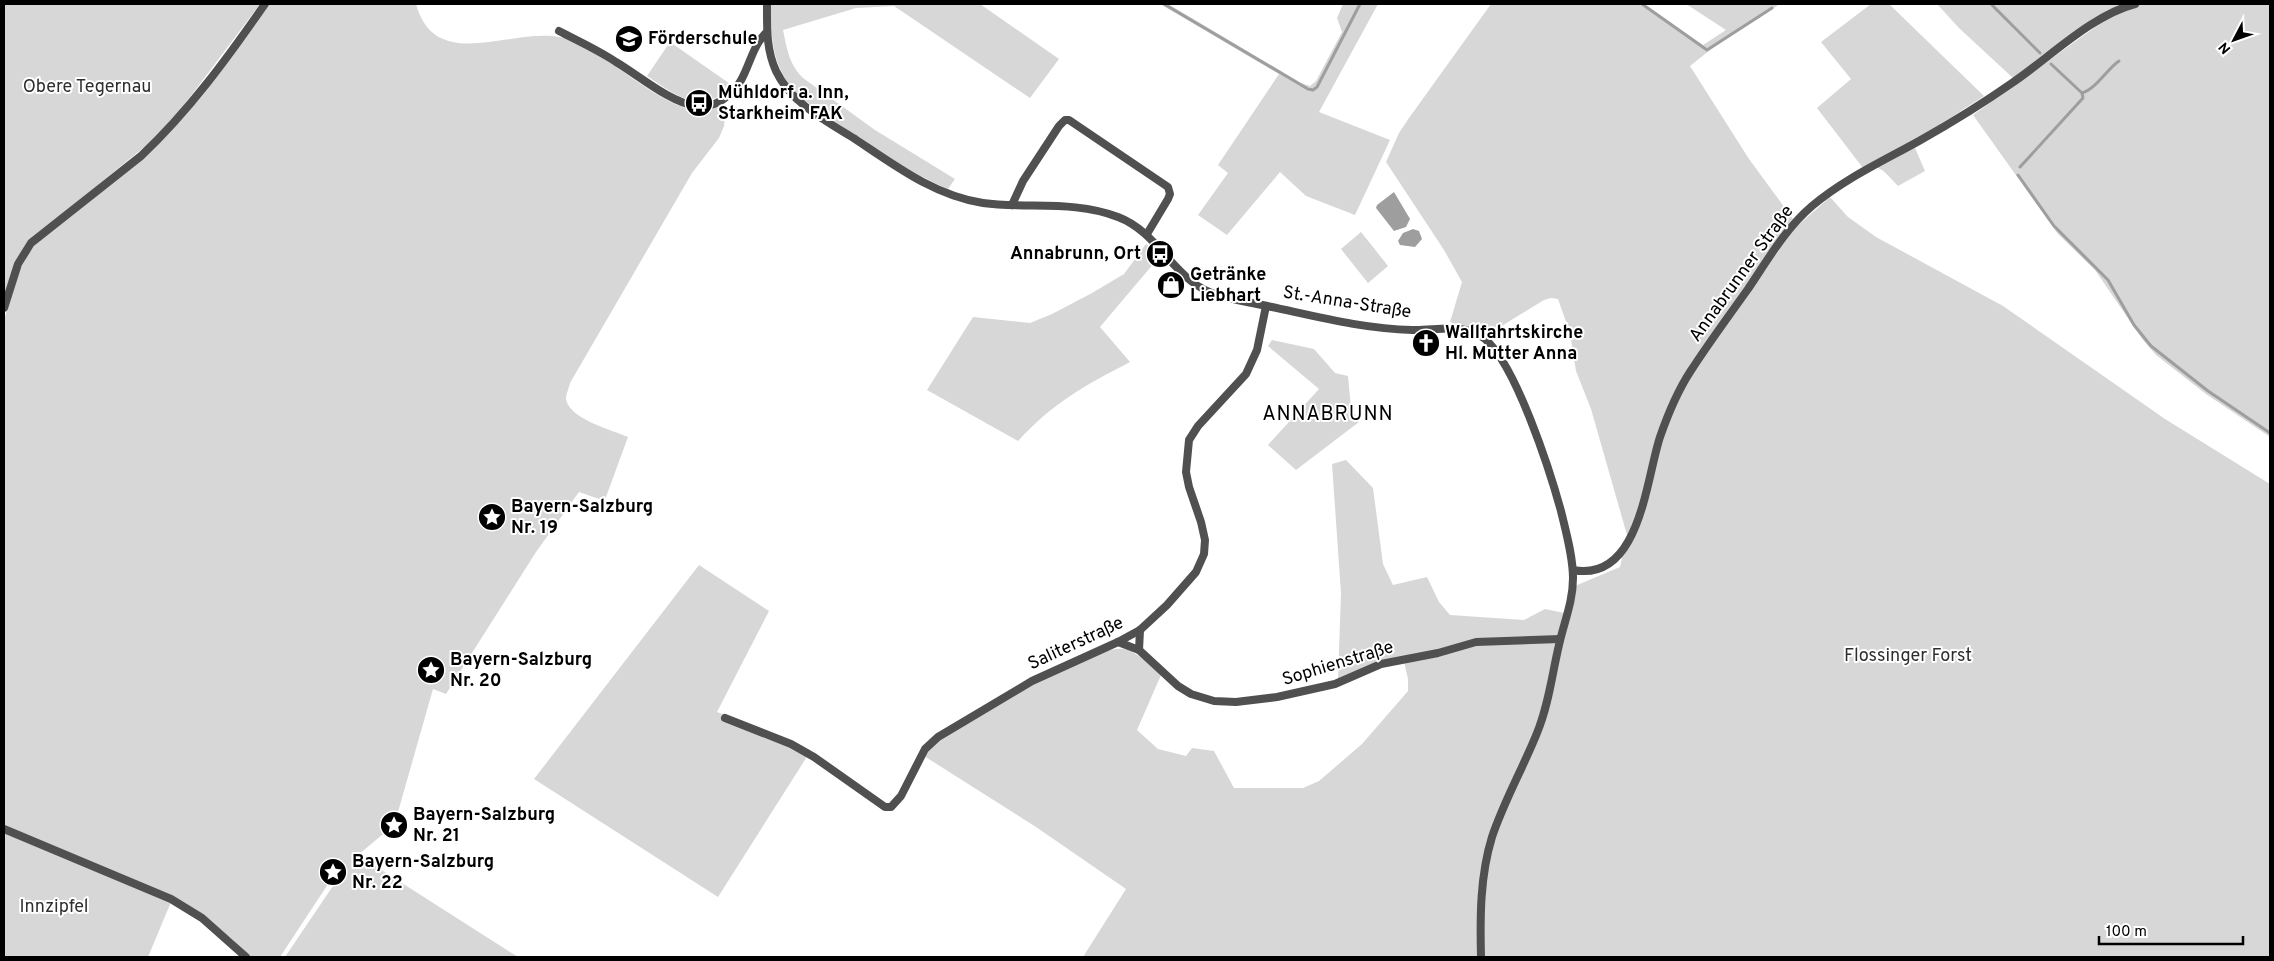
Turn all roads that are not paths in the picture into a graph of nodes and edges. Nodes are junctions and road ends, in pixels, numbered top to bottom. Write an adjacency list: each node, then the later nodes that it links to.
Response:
1 (265, 4): 9 (street)
2 (767, 4): 5 (street, St.-Anna-Straße)
3 (2135, 4): 10 (street, Annabrunner Straße)
4 (559, 31): 5 (street)
5 (767, 32): 6 (street, St.-Anna-Straße)
6 (1012, 205): 7 (street, St.-Anna-Straße); 7 (street)
7 (1147, 234): 8 (street, St.-Anna-Straße)
8 (1266, 306): 10 (street, St.-Anna-Straße); 11 (street, Saliterstraße)
9 (4, 308)
10 (1573, 570): 12 (street, St.-Anna-Straße)
11 (1140, 630): 13 (street, Saliterstraße); 14 (street)
12 (1560, 639): 14 (street, Sophienstraße); 18 (street, St.-Anna-Straße)
13 (1118, 642): 14 (street, Sophienstraße); 15 (street, Saliterstraße)
14 (1139, 650)
15 (725, 718)
16 (4, 829): 17 (street)
17 (246, 957)
18 (1481, 957)

